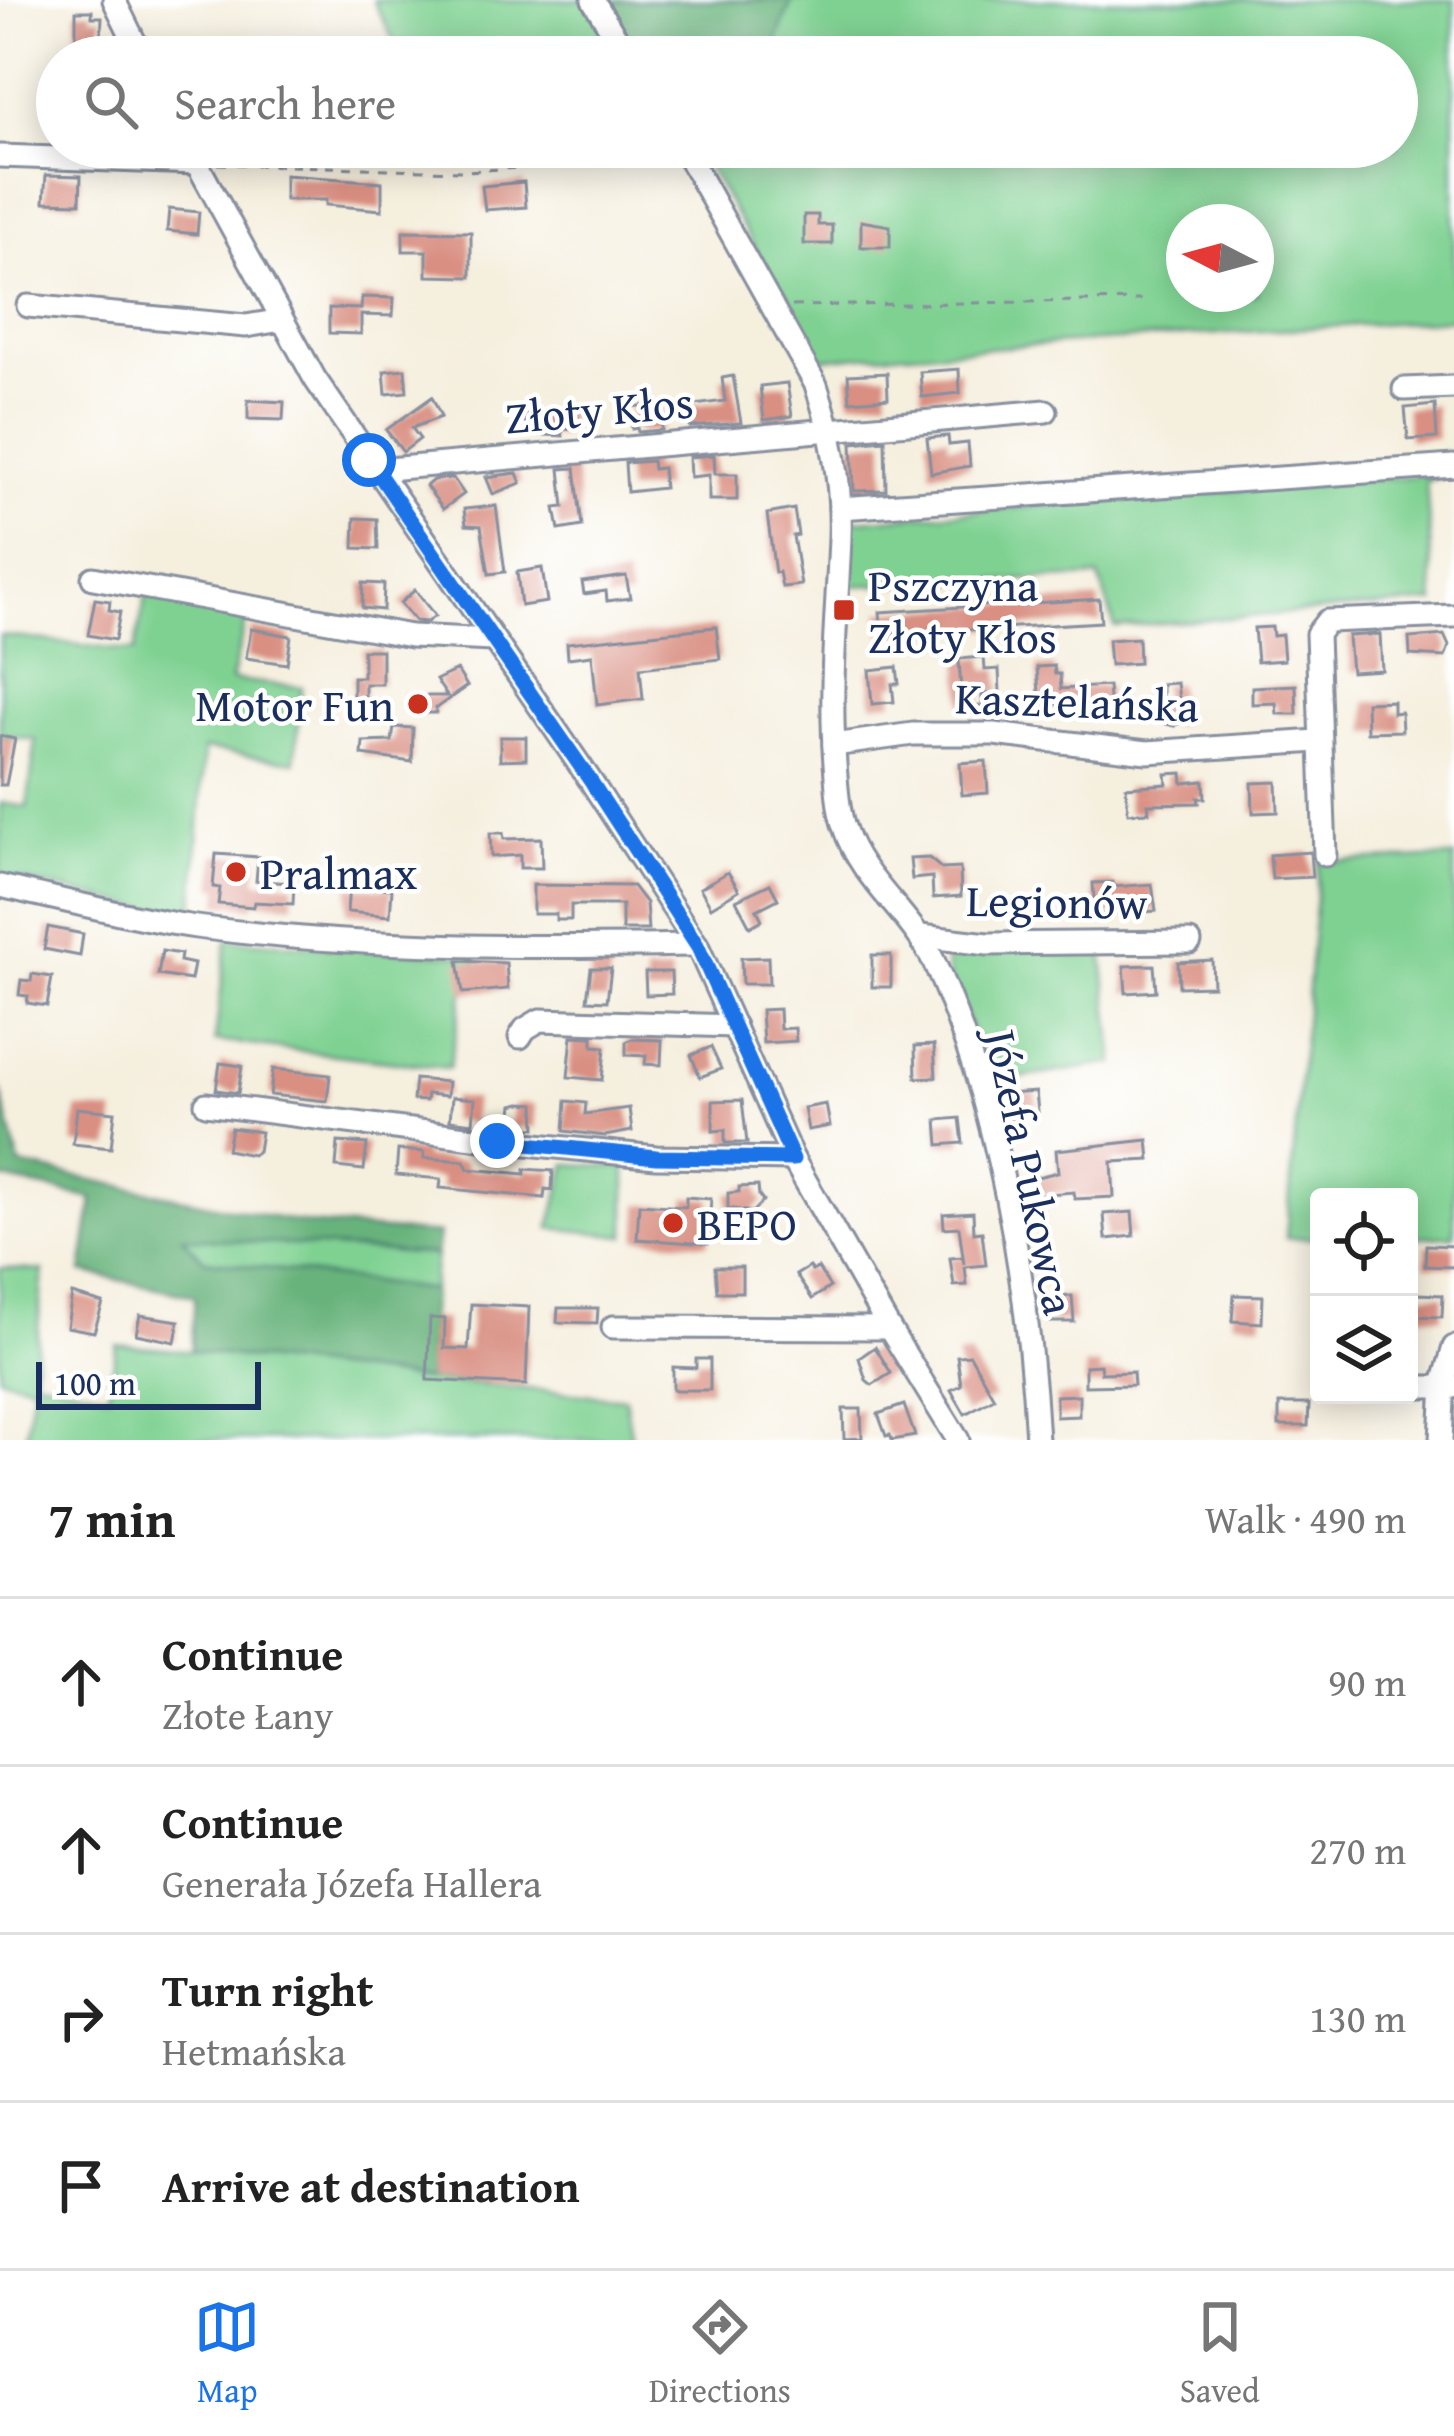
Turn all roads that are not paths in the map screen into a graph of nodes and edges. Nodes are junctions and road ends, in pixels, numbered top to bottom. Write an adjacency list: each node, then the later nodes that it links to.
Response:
1 (114, 0): 3 (street)
2 (593, 0): 4 (street)
3 (132, 36)
4 (615, 36)
5 (0, 156): 6 (street)
6 (36, 156)
7 (199, 168): 10 (street)
8 (695, 168): 14 (street, Józefa Pukowca)
9 (28, 306): 10 (street)
10 (282, 320): 16 (street)
11 (1454, 387): 12 (street)
12 (1404, 389)
13 (1046, 411): 14 (street, Złoty Kłos)
14 (830, 428): 16 (street, Złoty Kłos); 17 (street, Józefa Pukowca)
15 (1454, 466): 17 (street)
16 (376, 470): 20 (street)
17 (840, 508): 22 (street, Józefa Pukowca)
18 (93, 578): 20 (street)
19 (1454, 616): 21 (street)
20 (490, 636): 27 (street)
21 (1318, 741): 22 (street, Kasztelańska); 23 (street)
22 (834, 745): 25 (street, Józefa Pukowca)
23 (1325, 855)
24 (0, 886): 27 (street)
25 (922, 936): 26 (street, Legionów); 38 (street, Józefa Pukowca)
26 (1190, 942)
27 (697, 945): 28 (street)
28 (734, 1026): 29 (street); 31 (street)
29 (520, 1037)
30 (206, 1104): 31 (street)
31 (793, 1159): 33 (street)
32 (613, 1328): 33 (street)
33 (889, 1328): 37 (street)
34 (1454, 1347): 35 (street)
35 (1449, 1386): 36 (street); 39 (street)
36 (1418, 1387)
37 (958, 1440)
38 (1037, 1440)
39 (1441, 1440)

